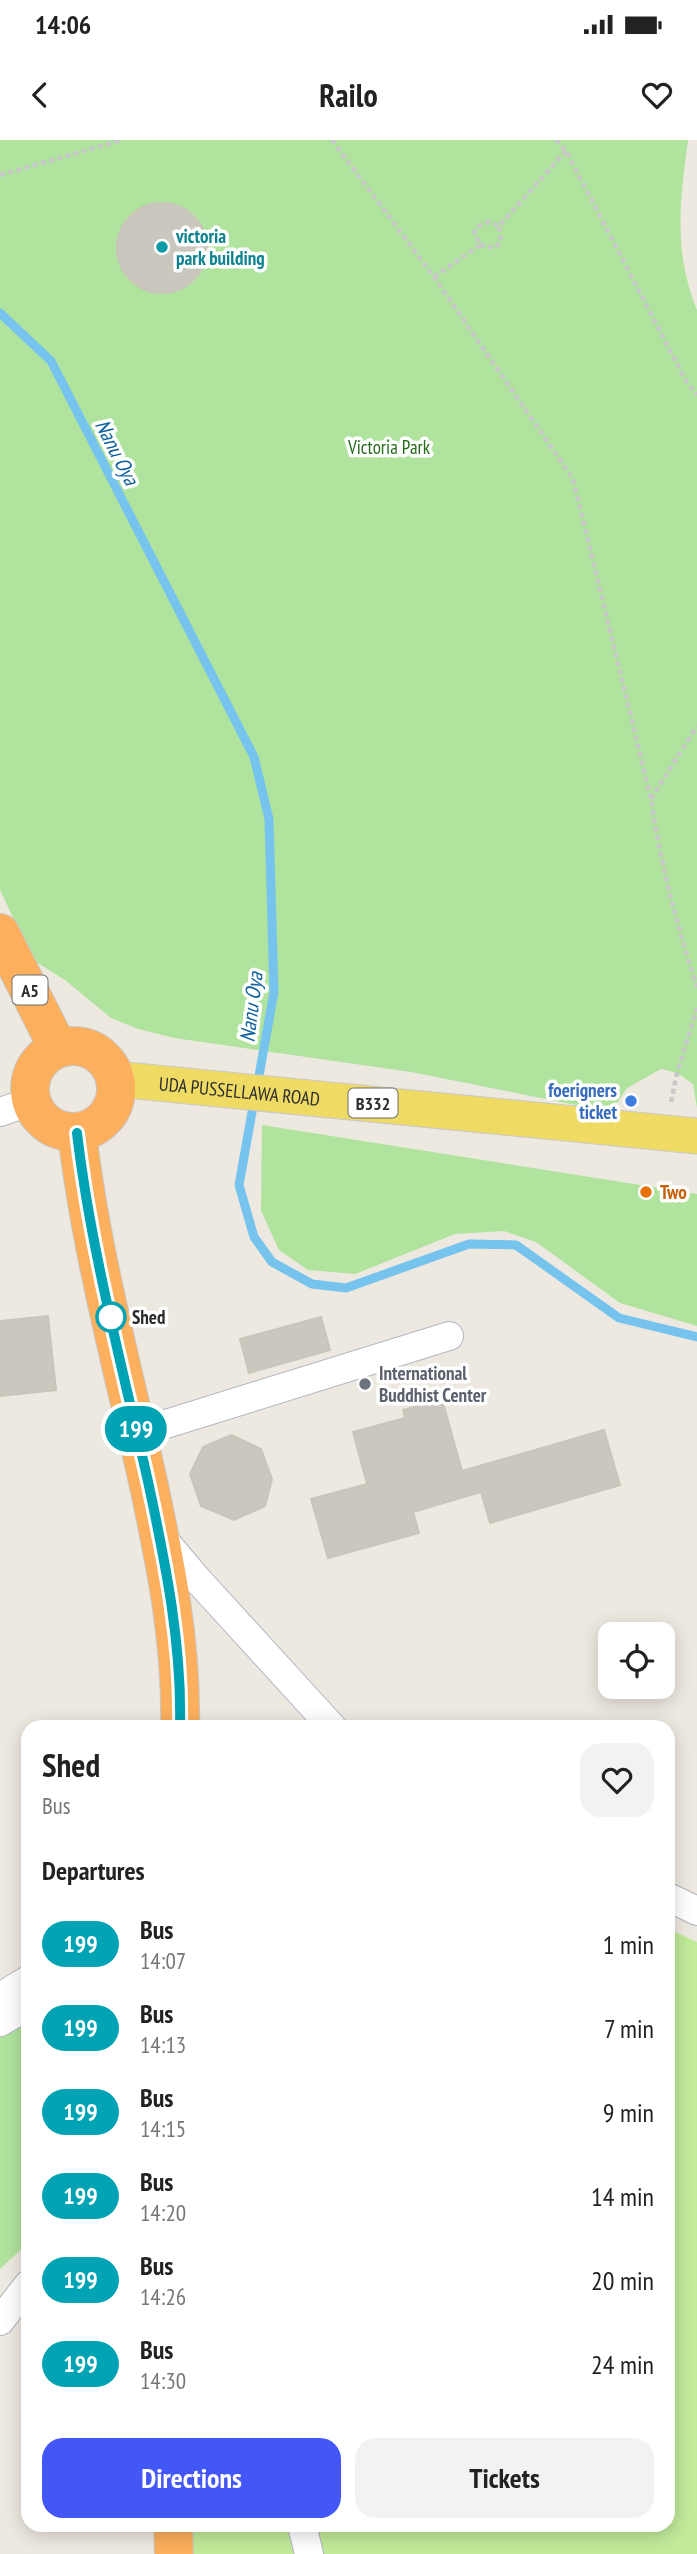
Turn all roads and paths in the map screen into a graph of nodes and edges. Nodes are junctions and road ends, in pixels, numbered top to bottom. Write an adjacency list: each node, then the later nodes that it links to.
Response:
1 (122, 140): 5 (path)
2 (332, 140): 8 (path)
3 (556, 140): 4 (path)
4 (566, 151): 6 (path); 9 (path)
5 (0, 175)
6 (499, 226): 7 (path); 7 (path)
7 (480, 245): 8 (path)
8 (433, 278): 11 (path)
9 (697, 395)
10 (697, 726): 11 (path)
11 (651, 799): 13 (path)
12 (0, 933): 15 (highway, A5)
13 (697, 987)
14 (697, 1009): 19 (path)
15 (58, 1048): 16 (highway); 17 (highway)
16 (116, 1079): 18 (highway); 19 (main road, UDA PUSSELLAWA ROAD / B332)
17 (16, 1106): 18 (highway)
18 (77, 1133): 21 (highway)
19 (681, 1135)
20 (449, 1336): 21 (street)
21 (137, 1433): 22 (highway)
22 (159, 1533): 23 (highway); 24 (street)
23 (180, 1720)
24 (326, 1720)
25 (675, 1901): 26 (street)
26 (697, 1911)
27 (21, 1984): 28 (street)
28 (0, 1997)
29 (21, 2010): 30 (street)
30 (0, 2022)
31 (21, 2294): 32 (street)
32 (0, 2321)
33 (173, 2532): 35 (highway)
34 (304, 2532): 36 (street)
35 (174, 2554)
36 (309, 2554)

